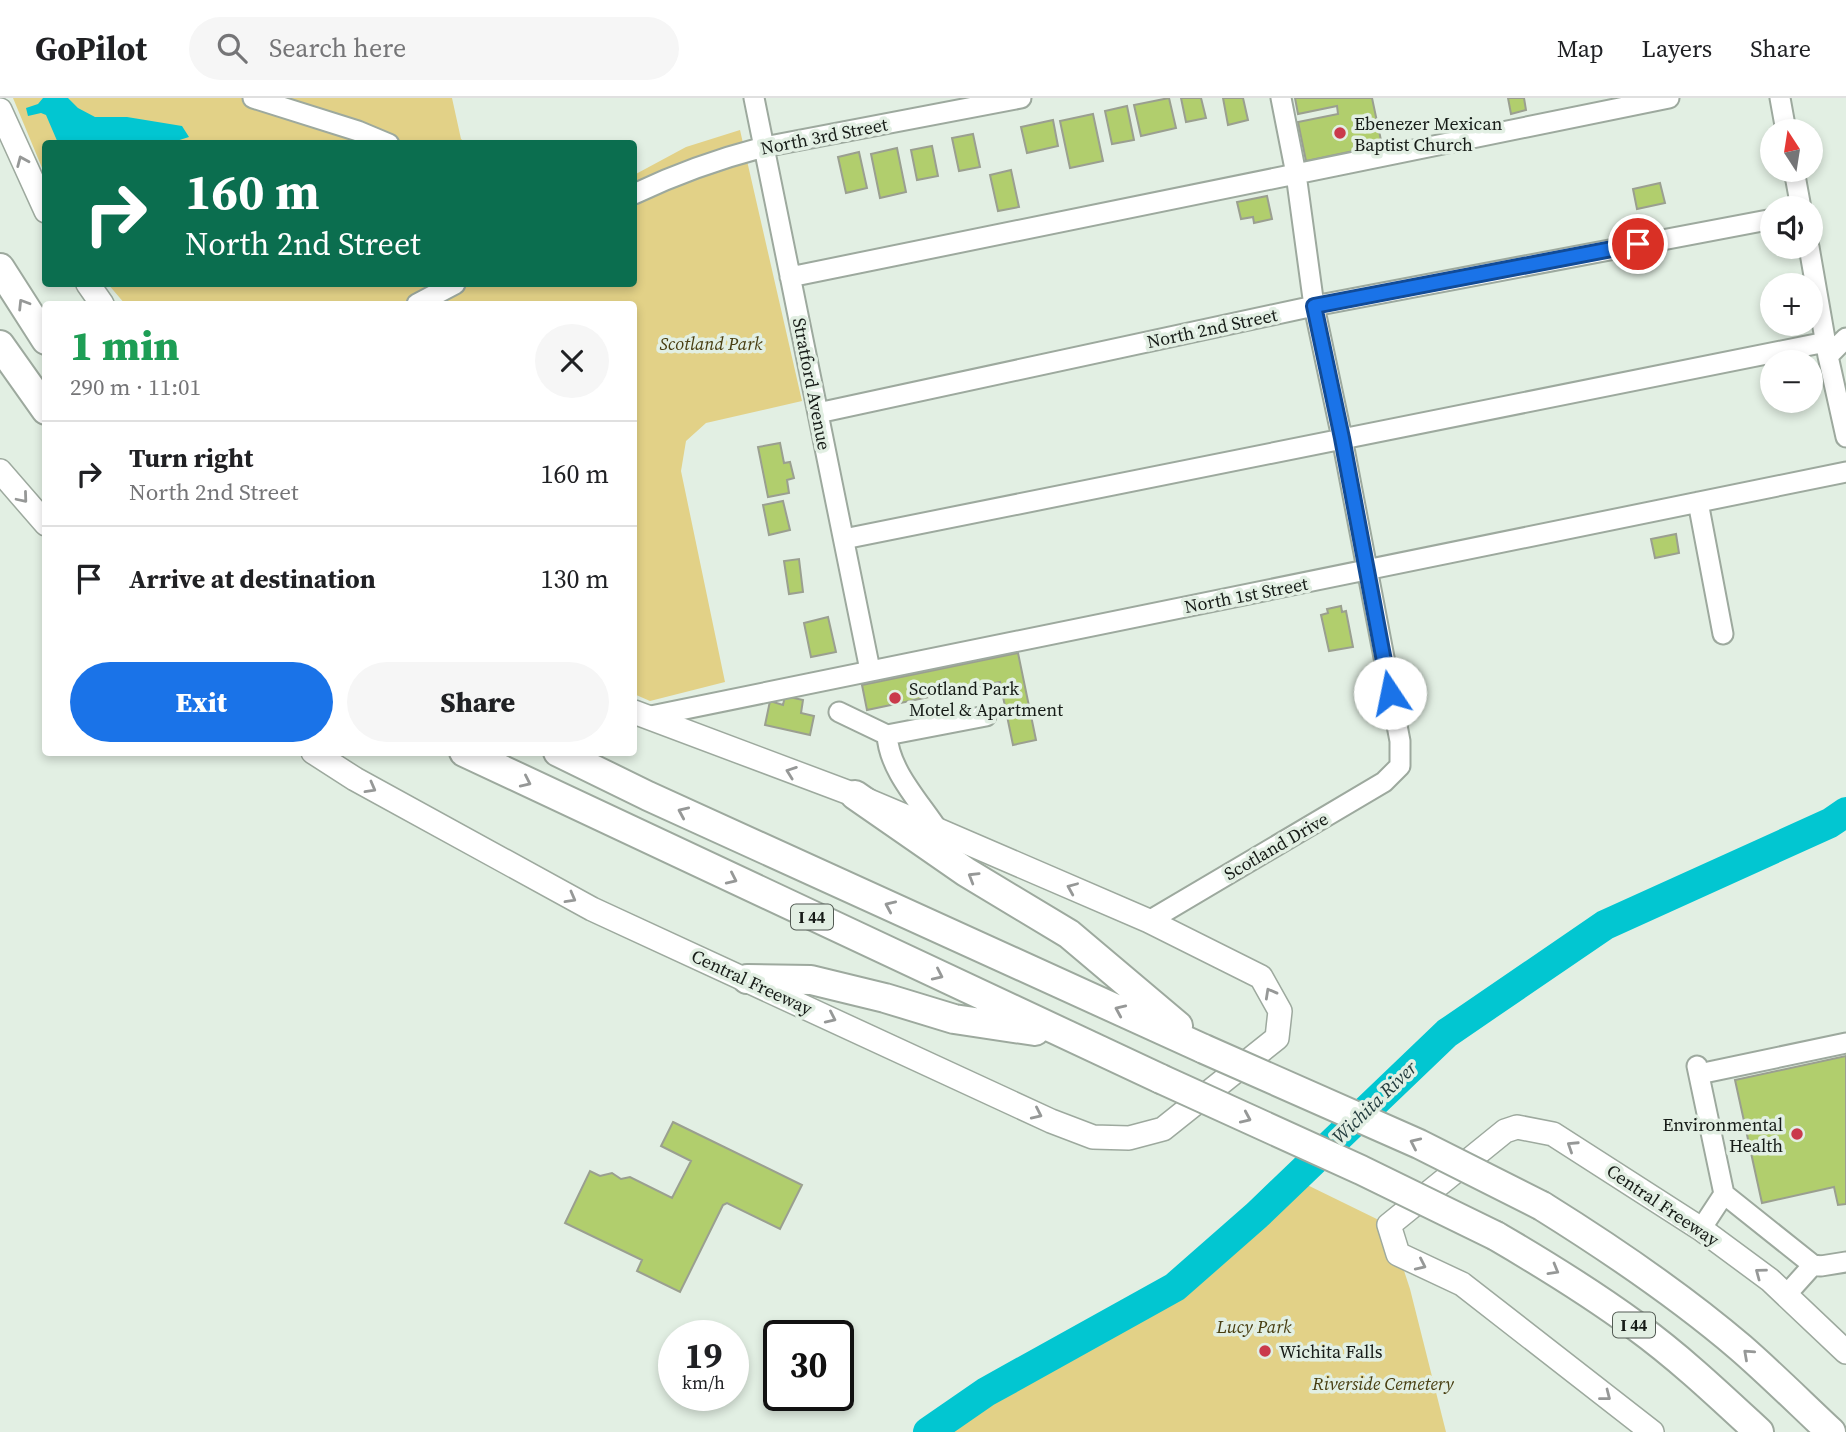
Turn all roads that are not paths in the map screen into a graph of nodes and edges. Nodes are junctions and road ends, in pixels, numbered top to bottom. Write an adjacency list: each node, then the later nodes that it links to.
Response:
1 (253, 98): 9 (street)
2 (754, 98): 10 (street, Stratford Avenue)
3 (1021, 98): 10 (street, North 3rd Street)
4 (1281, 98): 11 (street)
5 (1669, 98): 11 (street)
6 (1780, 98): 8 (street)
7 (0, 110): 13 (main road, one-way to 7)
8 (1784, 119)
9 (379, 140)
10 (764, 147): 12 (street, North 3rd Street); 17 (street, Stratford Avenue)
11 (1296, 174): 17 (street); 20 (street)
12 (637, 193)
13 (42, 202)
14 (1760, 221): 20 (street, North 2nd Street)
15 (1810, 259): 24 (street)
16 (0, 268): 21 (highway, one-way to 16)
17 (790, 276): 26 (street, Stratford Avenue)
18 (449, 287): 19 (street)
19 (423, 301)
20 (1314, 306): 26 (street, North 2nd Street); 28 (street)
21 (42, 334)
22 (1846, 338): 24 (street)
23 (0, 345): 25 (highway)
24 (1827, 349): 27 (street); 28 (street)
25 (42, 404)
26 (818, 413): 33 (street, Stratford Avenue)
27 (1846, 437)
28 (1342, 438): 33 (street); 34 (street)
29 (0, 471): 32 (main road, one-way to 32)
30 (1846, 472): 31 (street, North 1st Street)
31 (1698, 502): 34 (street, North 1st Street); 35 (street)
32 (42, 519)
33 (844, 539): 36 (street, Stratford Avenue)
34 (1366, 571): 36 (street, North 1st Street); 46 (street, Scotland Drive)
35 (1723, 634)
36 (870, 670): 38 (street, North 1st Street)
37 (839, 712): 40 (street)
38 (640, 715): 44 (main road, Central Freeway, one-way to 38)
39 (986, 716): 40 (street)
40 (887, 735): 45 (street)
41 (319, 756): 47 (main road, Central Freeway, one-way to 47)
42 (473, 756): 48 (highway, I 44, one-way to 48)
43 (567, 756): 50 (highway, I 44, one-way to 43)
44 (855, 795): 45 (main road, Central Freeway); 50 (highway, one-way to 44)
45 (939, 830): 46 (main road, Central Freeway, one-way to 45)
46 (1149, 921): 47 (main road, Central Freeway, one-way to 46)
47 (747, 979): 48 (highway)
48 (1066, 1035): 57 (highway, I 44, one-way to 57, bridge)
49 (1846, 1044): 51 (street)
50 (1204, 1049): 58 (highway, I 44, one-way to 50, bridge)
51 (1724, 1194): 52 (street); 54 (street)
52 (1701, 1229): 55 (main road, Central Freeway, one-way to 52); 59 (main road, Central Freeway, one-way to 59)
53 (1846, 1262): 54 (street)
54 (1813, 1265): 55 (street)
55 (1786, 1295): 56 (main road, Central Freeway)
56 (1846, 1352)
57 (1699, 1376): 60 (highway); 61 (highway, I 44)
58 (1798, 1401): 62 (highway, I 44); 63 (highway)
59 (1653, 1432)
60 (1744, 1432)
61 (1759, 1432)
62 (1830, 1432)
63 (1846, 1432)

